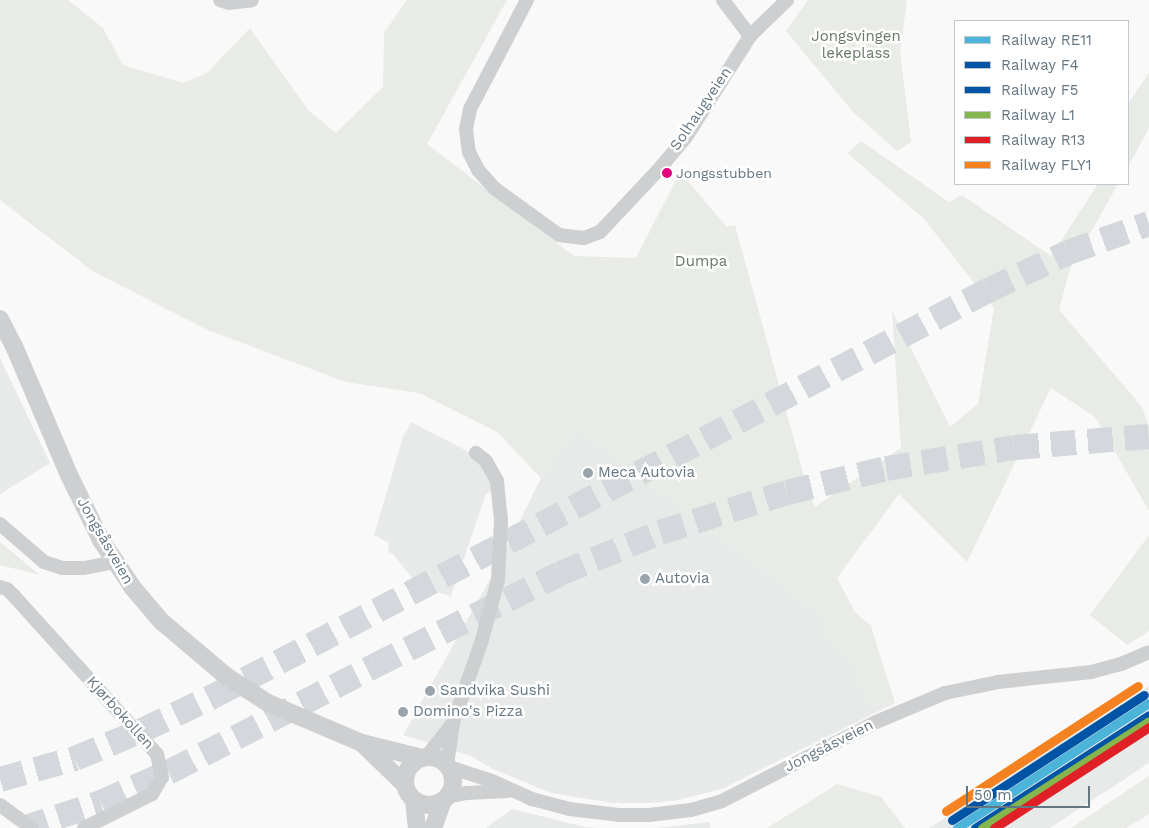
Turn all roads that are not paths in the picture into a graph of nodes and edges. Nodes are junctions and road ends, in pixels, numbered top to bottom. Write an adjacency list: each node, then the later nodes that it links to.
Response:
1 (220, 0): 2 (street)
2 (252, 0)
3 (527, 0): 6 (street, Solhaugveien)
4 (723, 0): 6 (street)
5 (787, 0): 6 (street, Solhaugveien)
6 (750, 36)
7 (0, 319): 10 (street, Jongsåsveien)
8 (476, 453): 13 (street)
9 (0, 524): 10 (street)
10 (114, 562): 14 (street, Jongsåsveien)
11 (0, 587): 22 (street, Kjørbokollen)
12 (1149, 652): 17 (street, Jongsåsveien)
13 (453, 723): 15 (street); 16 (street)
14 (362, 742): 15 (street, Jongsåsveien); 18 (street, Jongsåsveien)
15 (424, 758): 16 (street); 18 (street)
16 (448, 766): 17 (street, Jongsåsveien); 19 (street)
17 (511, 791): 19 (street, Jongsåsveien)
18 (410, 793): 19 (street); 23 (street)
19 (445, 799): 24 (street)
20 (0, 805): 21 (street)
21 (32, 828)
22 (84, 828)
23 (417, 828)
24 (433, 828)

